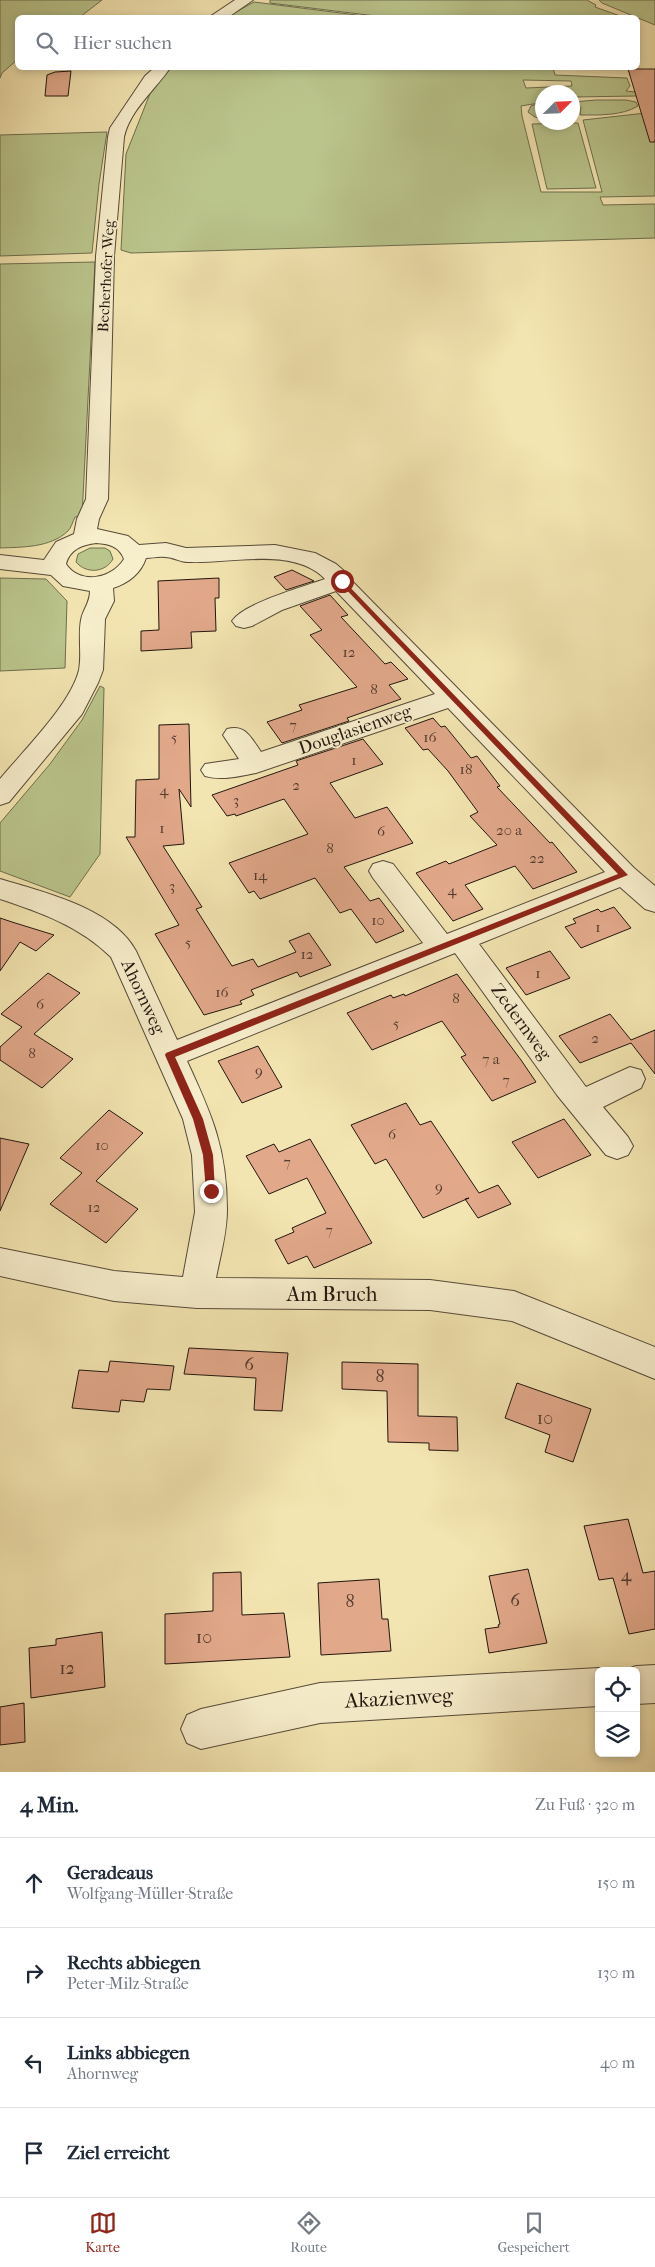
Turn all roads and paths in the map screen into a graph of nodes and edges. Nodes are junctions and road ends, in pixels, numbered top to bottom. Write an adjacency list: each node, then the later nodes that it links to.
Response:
1 (246, 0): 2 (street)
2 (220, 15)
3 (160, 70): 4 (street, Becherhofer Weg)
4 (96, 537): 5 (street); 6 (street)
5 (133, 559): 8 (street); 9 (street)
6 (58, 561): 7 (street); 9 (street)
7 (3, 562)
8 (342, 581): 10 (street); 11 (street)
9 (91, 583): 15 (street)
10 (244, 621)
11 (453, 697): 13 (street, Douglasienweg); 17 (street)
12 (236, 735): 13 (street)
13 (256, 764): 14 (street, Douglasienweg)
14 (214, 770)
15 (2, 789)
16 (383, 871): 20 (street, Zedernweg)
17 (624, 875): 19 (street); 20 (street)
18 (0, 889): 21 (street, Ahornweg)
19 (655, 902)
20 (452, 944): 21 (street); 23 (street, Zedernweg)
21 (170, 1055): 26 (street, Ahornweg)
22 (630, 1079): 23 (street)
23 (582, 1103): 24 (street, Zedernweg)
24 (617, 1146)
25 (0, 1262): 26 (street, Am Bruch)
26 (197, 1293): 27 (street, Am Bruch)
27 (655, 1363)
28 (655, 1684): 29 (street)
29 (640, 1686)
30 (595, 1688): 31 (street, Akazienweg)
31 (201, 1729)

